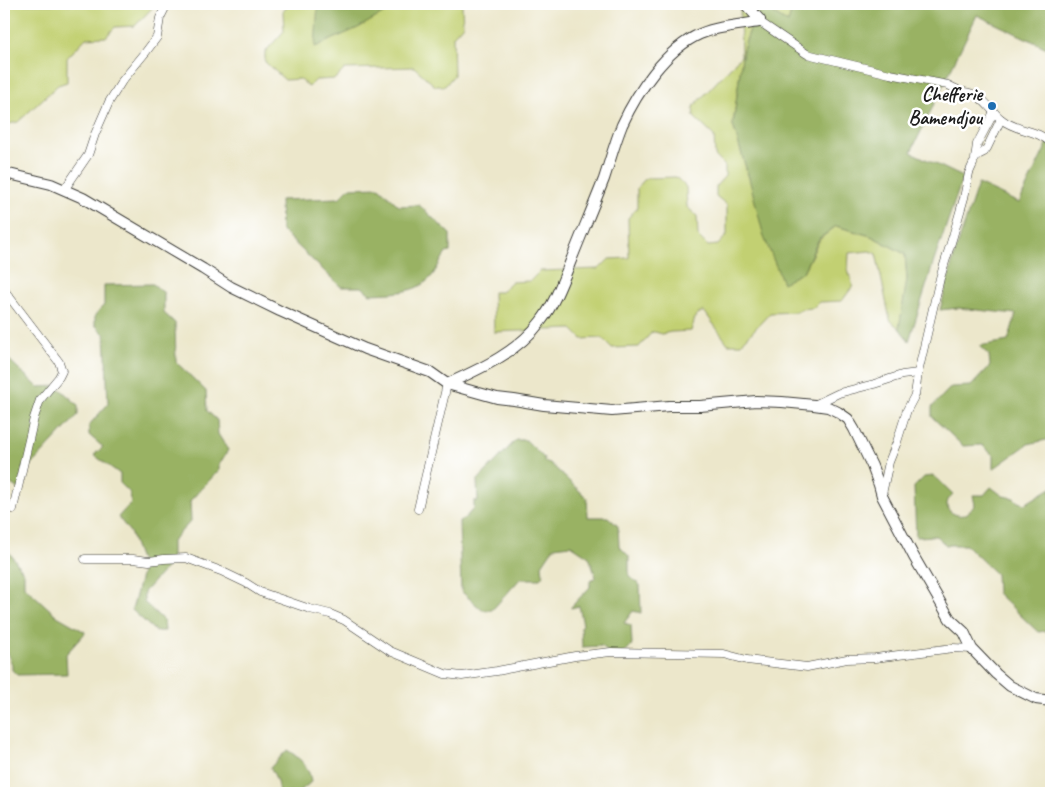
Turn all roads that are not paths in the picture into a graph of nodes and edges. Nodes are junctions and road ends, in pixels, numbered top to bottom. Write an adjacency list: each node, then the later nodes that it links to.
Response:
1 (167, 4): 9 (street)
2 (745, 4): 3 (main road)
3 (760, 22): 4 (street); 12 (main road)
4 (994, 112): 5 (street); 7 (street)
5 (1001, 119): 6 (street); 7 (street)
6 (1051, 143)
7 (975, 160): 11 (street)
8 (4, 175): 9 (main road)
9 (64, 190): 12 (main road)
10 (4, 290): 15 (street)
11 (918, 373): 13 (street); 14 (street)
12 (447, 384): 13 (main road); 16 (street)
13 (814, 405): 14 (main road)
14 (882, 496): 18 (main road)
15 (14, 509)
16 (418, 509)
17 (85, 560): 18 (street)
18 (972, 649): 19 (main road)
19 (1051, 701)

